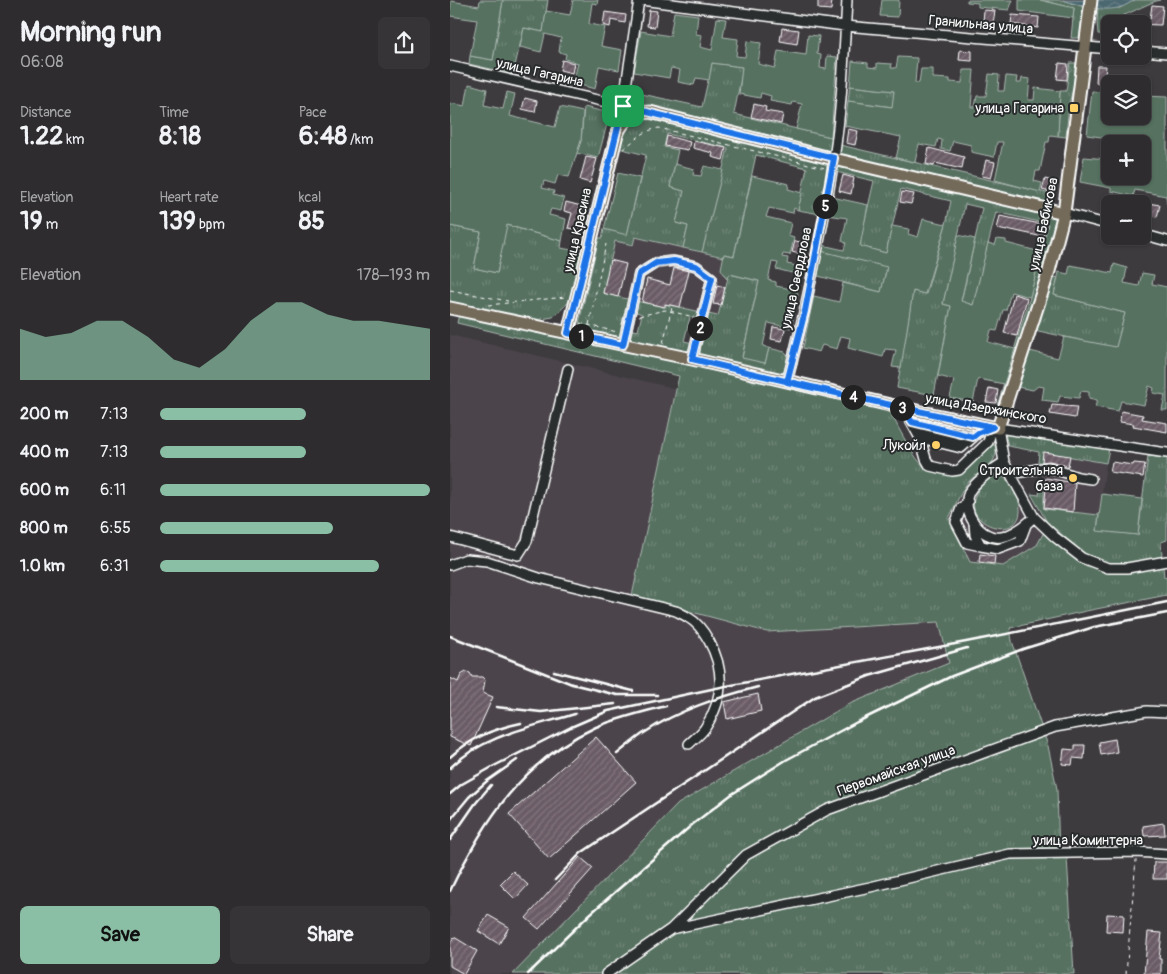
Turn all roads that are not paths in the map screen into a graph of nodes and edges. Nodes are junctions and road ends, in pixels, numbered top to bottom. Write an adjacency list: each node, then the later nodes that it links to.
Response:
1 (640, 0): 4 (street, Гранильная улица); 10 (street)
2 (847, 0): 4 (street, улица Свердлова)
3 (1091, 0): 5 (main road, улица Бабикова)
4 (845, 26): 5 (street, Гранильная улица); 13 (street, улица Свердлова)
5 (1087, 47): 6 (street, Гранильная улица); 14 (main road, улица Бабикова)
6 (1101, 48)
7 (1151, 52): 8 (street)
8 (1167, 53)
9 (450, 66): 10 (street, улица Гагарина)
10 (623, 106): 11 (street, улица Гагарина); 12 (street)
11 (650, 112): 12 (main road); 13 (main road)
12 (617, 134): 19 (main road, улица Красина)
13 (833, 164): 14 (main road); 23 (street, улица Свердлова)
14 (1064, 213): 15 (street); 25 (main road, улица Бабикова)
15 (1101, 223)
16 (1151, 237): 17 (street)
17 (1167, 241)
18 (450, 308): 19 (main road, улица Дзержинского)
19 (568, 333): 20 (main road, улица Дзержинского)
20 (623, 345): 21 (main road, улица Дзержинского); 21 (street)
21 (692, 359): 23 (main road, улица Дзержинского)
22 (568, 369): 36 (street)
23 (787, 382): 24 (main road, улица Дзержинского)
24 (903, 408): 25 (main road, улица Дзержинского); 26 (street)
25 (996, 427): 26 (street); 27 (street); 28 (street, улица Дзержинского); 29 (street)
26 (916, 430): 27 (street); 27 (street)
27 (970, 440)
28 (1167, 453)
29 (1004, 462): 30 (street); 32 (street)
30 (1011, 474): 31 (street); 33 (street)
31 (1091, 479)
32 (968, 502): 34 (street); 37 (street)
33 (1034, 517): 35 (street); 38 (street)
34 (974, 523): 35 (street); 37 (street)
35 (1026, 525): 37 (street)
36 (450, 537)
37 (981, 546)
38 (1167, 561)
39 (450, 565): 41 (street)
40 (1167, 712): 43 (street, Первомайская улица)
41 (689, 744)
42 (1167, 854): 43 (street, улица Коминтерна)
43 (671, 929): 44 (street)
44 (606, 974)

